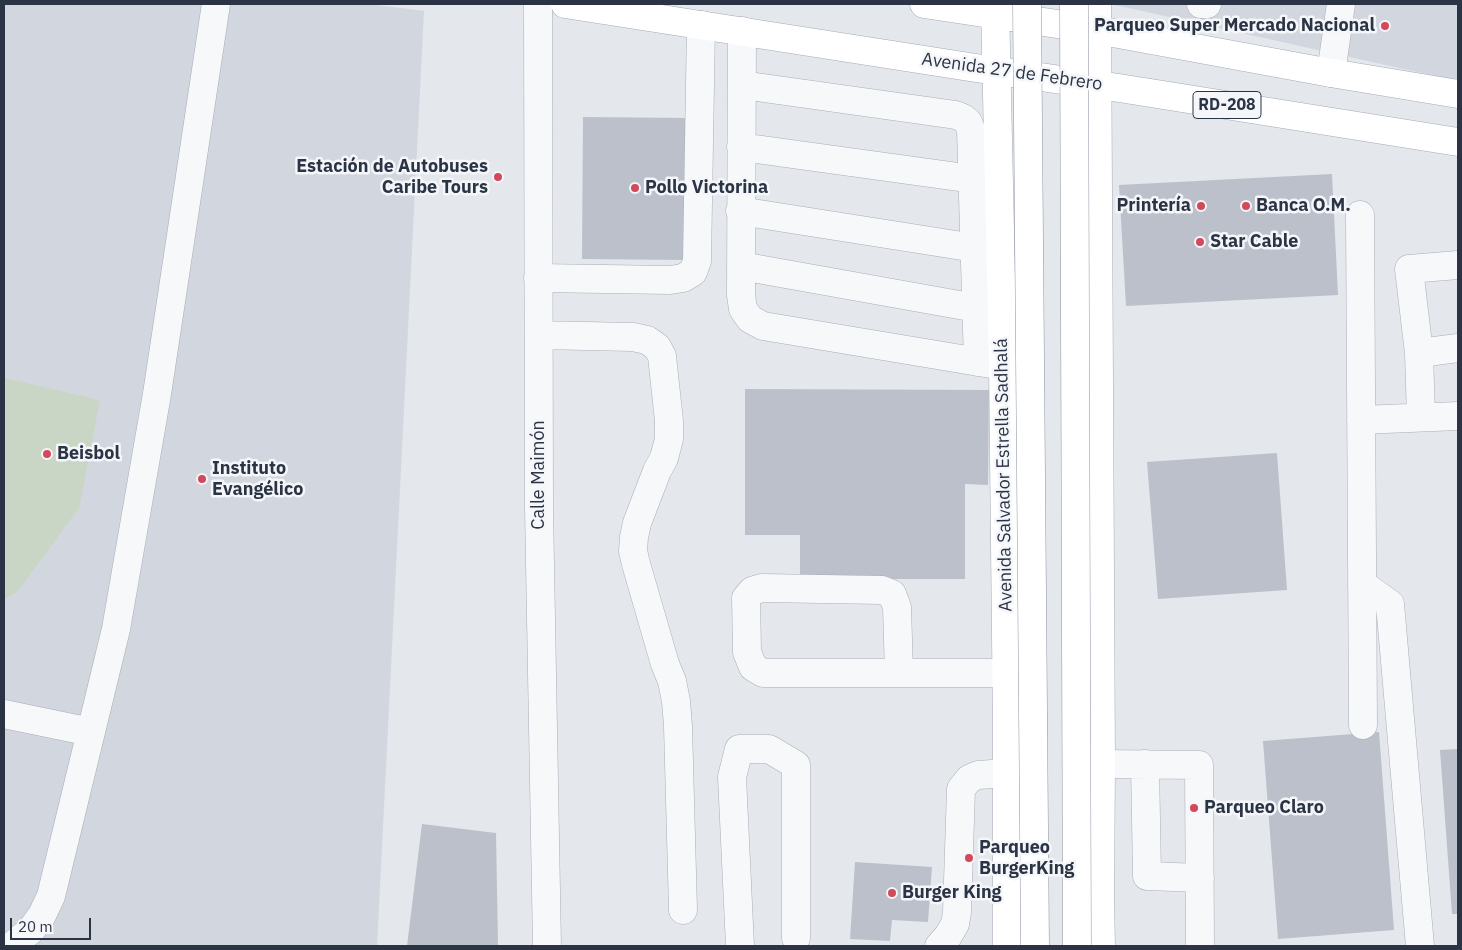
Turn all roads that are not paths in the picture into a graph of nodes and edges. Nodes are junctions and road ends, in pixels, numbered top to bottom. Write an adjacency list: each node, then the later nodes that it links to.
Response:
1 (216, 4): 41 (street)
2 (538, 4): 27 (street, Calle Maimón)
3 (565, 4): 12 (main road, Avenida 27 de Febrero)
4 (924, 4): 10 (main road)
5 (1027, 4): 54 (main road, Avenida Salvador Estrella Sadhalá, bridge)
6 (1074, 4): 55 (main road, bridge)
7 (1200, 4): 8 (street)
8 (1207, 4)
9 (1341, 4): 15 (street)
10 (995, 9): 11 (main road); 14 (main road, Avenida Salvador Estrella Sadhalá)
11 (1097, 17): 15 (main road); 16 (main road)
12 (701, 25): 13 (main road, Avenida 27 de Febrero); 27 (street)
13 (742, 31): 14 (main road, Avenida 27 de Febrero); 17 (street)
14 (996, 71): 16 (main road, Avenida 27 de Febrero / RD-208); 32 (main road, Avenida Salvador Estrella Sadhalá)
15 (1331, 73): 18 (main road)
16 (1097, 84): 19 (main road, Avenida 27 de Febrero / RD-208); 42 (main road)
17 (742, 85): 20 (street); 21 (street)
18 (1458, 94)
19 (1458, 142)
20 (741, 147): 21 (street); 22 (street)
21 (973, 178): 24 (street)
22 (740, 211): 24 (street); 26 (street)
23 (1360, 215): 35 (street)
24 (974, 248): 28 (street)
25 (1458, 265): 31 (street)
26 (741, 266): 28 (street); 32 (street)
27 (538, 278): 29 (street, Calle Maimón)
28 (976, 308): 32 (street)
29 (539, 335): 47 (street); 51 (street, Calle Maimón)
30 (1458, 348): 31 (street)
31 (1419, 353): 34 (street)
32 (991, 364): 38 (main road, Avenida Salvador Estrella Sadhalá)
33 (1458, 416): 34 (street)
34 (1421, 417): 35 (street)
35 (1361, 420): 36 (street)
36 (1362, 584): 40 (street); 59 (street)
37 (898, 673): 37 (street); 38 (street)
38 (1007, 673): 44 (main road, Avenida Salvador Estrella Sadhalá)
39 (4, 714): 41 (street)
40 (1363, 725)
41 (91, 732): 50 (street)
42 (1101, 764): 43 (street); 46 (main road)
43 (1145, 764): 45 (street); 45 (street)
44 (1007, 773): 49 (main road, Avenida Salvador Estrella Sadhalá); 53 (street)
45 (1200, 878): 58 (street)
46 (1100, 900): 56 (main road); 57 (main road)
47 (683, 910)
48 (796, 938): 52 (street)
49 (1006, 945)
50 (12, 946)
51 (547, 946)
52 (740, 946)
53 (938, 946)
54 (1035, 946)
55 (1077, 946)
56 (1101, 946)
57 (1121, 946)
58 (1200, 946)
59 (1420, 946)

